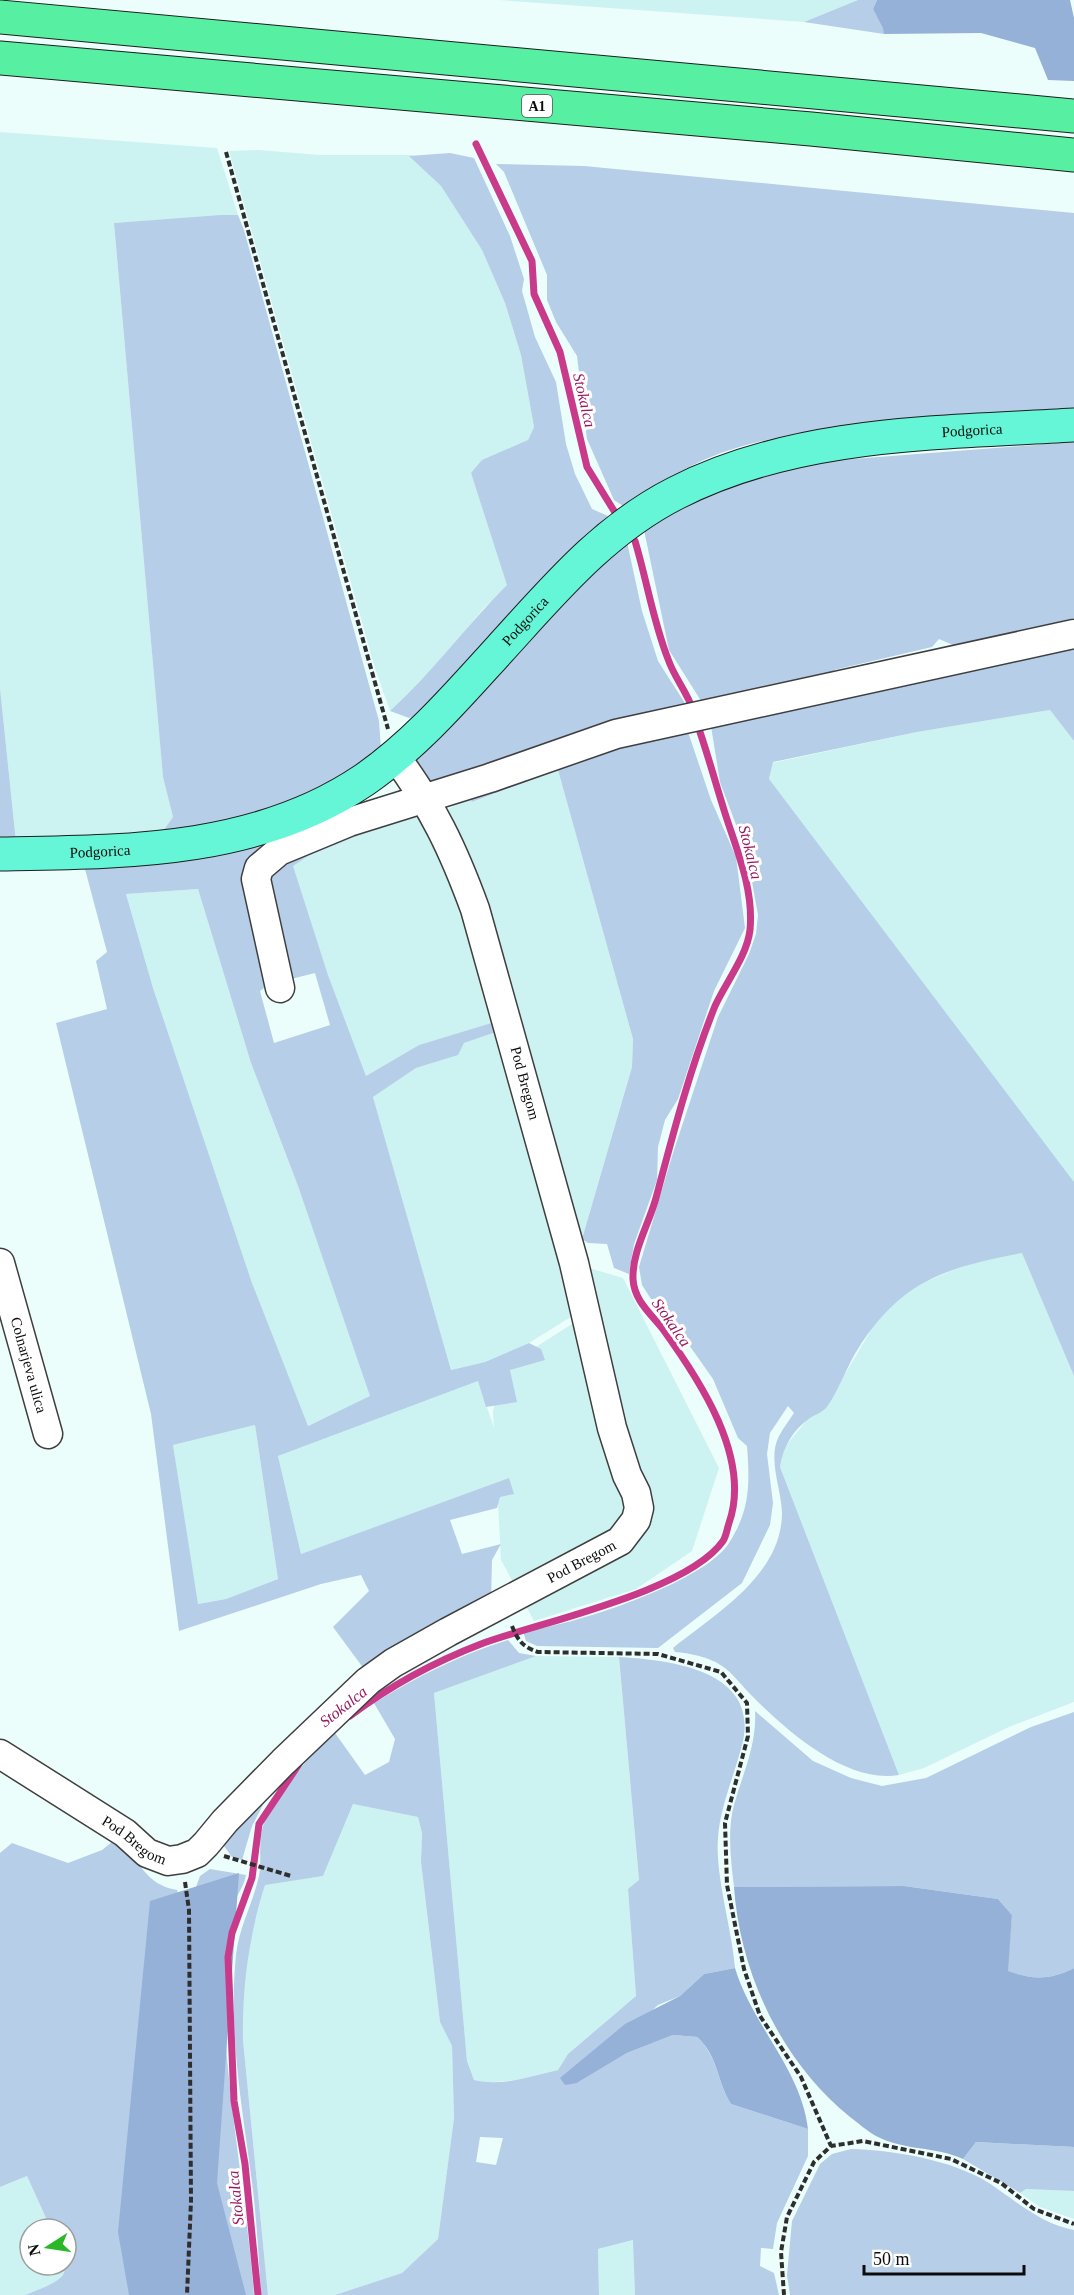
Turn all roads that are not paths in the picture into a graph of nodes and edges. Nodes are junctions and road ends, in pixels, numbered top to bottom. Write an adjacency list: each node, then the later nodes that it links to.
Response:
1 (0, 17): 3 (highway)
2 (0, 58): 4 (highway, A1)
3 (1066, 116)
4 (1074, 155)
5 (1074, 425): 7 (main road, Podgorica)
6 (1074, 634): 8 (street)
7 (395, 756): 8 (street, Pod Bregom); 9 (main road, Podgorica)
8 (425, 796): 10 (street); 13 (street, Pod Bregom)
9 (0, 854)
10 (280, 988)
11 (0, 1263): 12 (street, Colnarjeva ulica)
12 (48, 1434)
13 (0, 1754)

